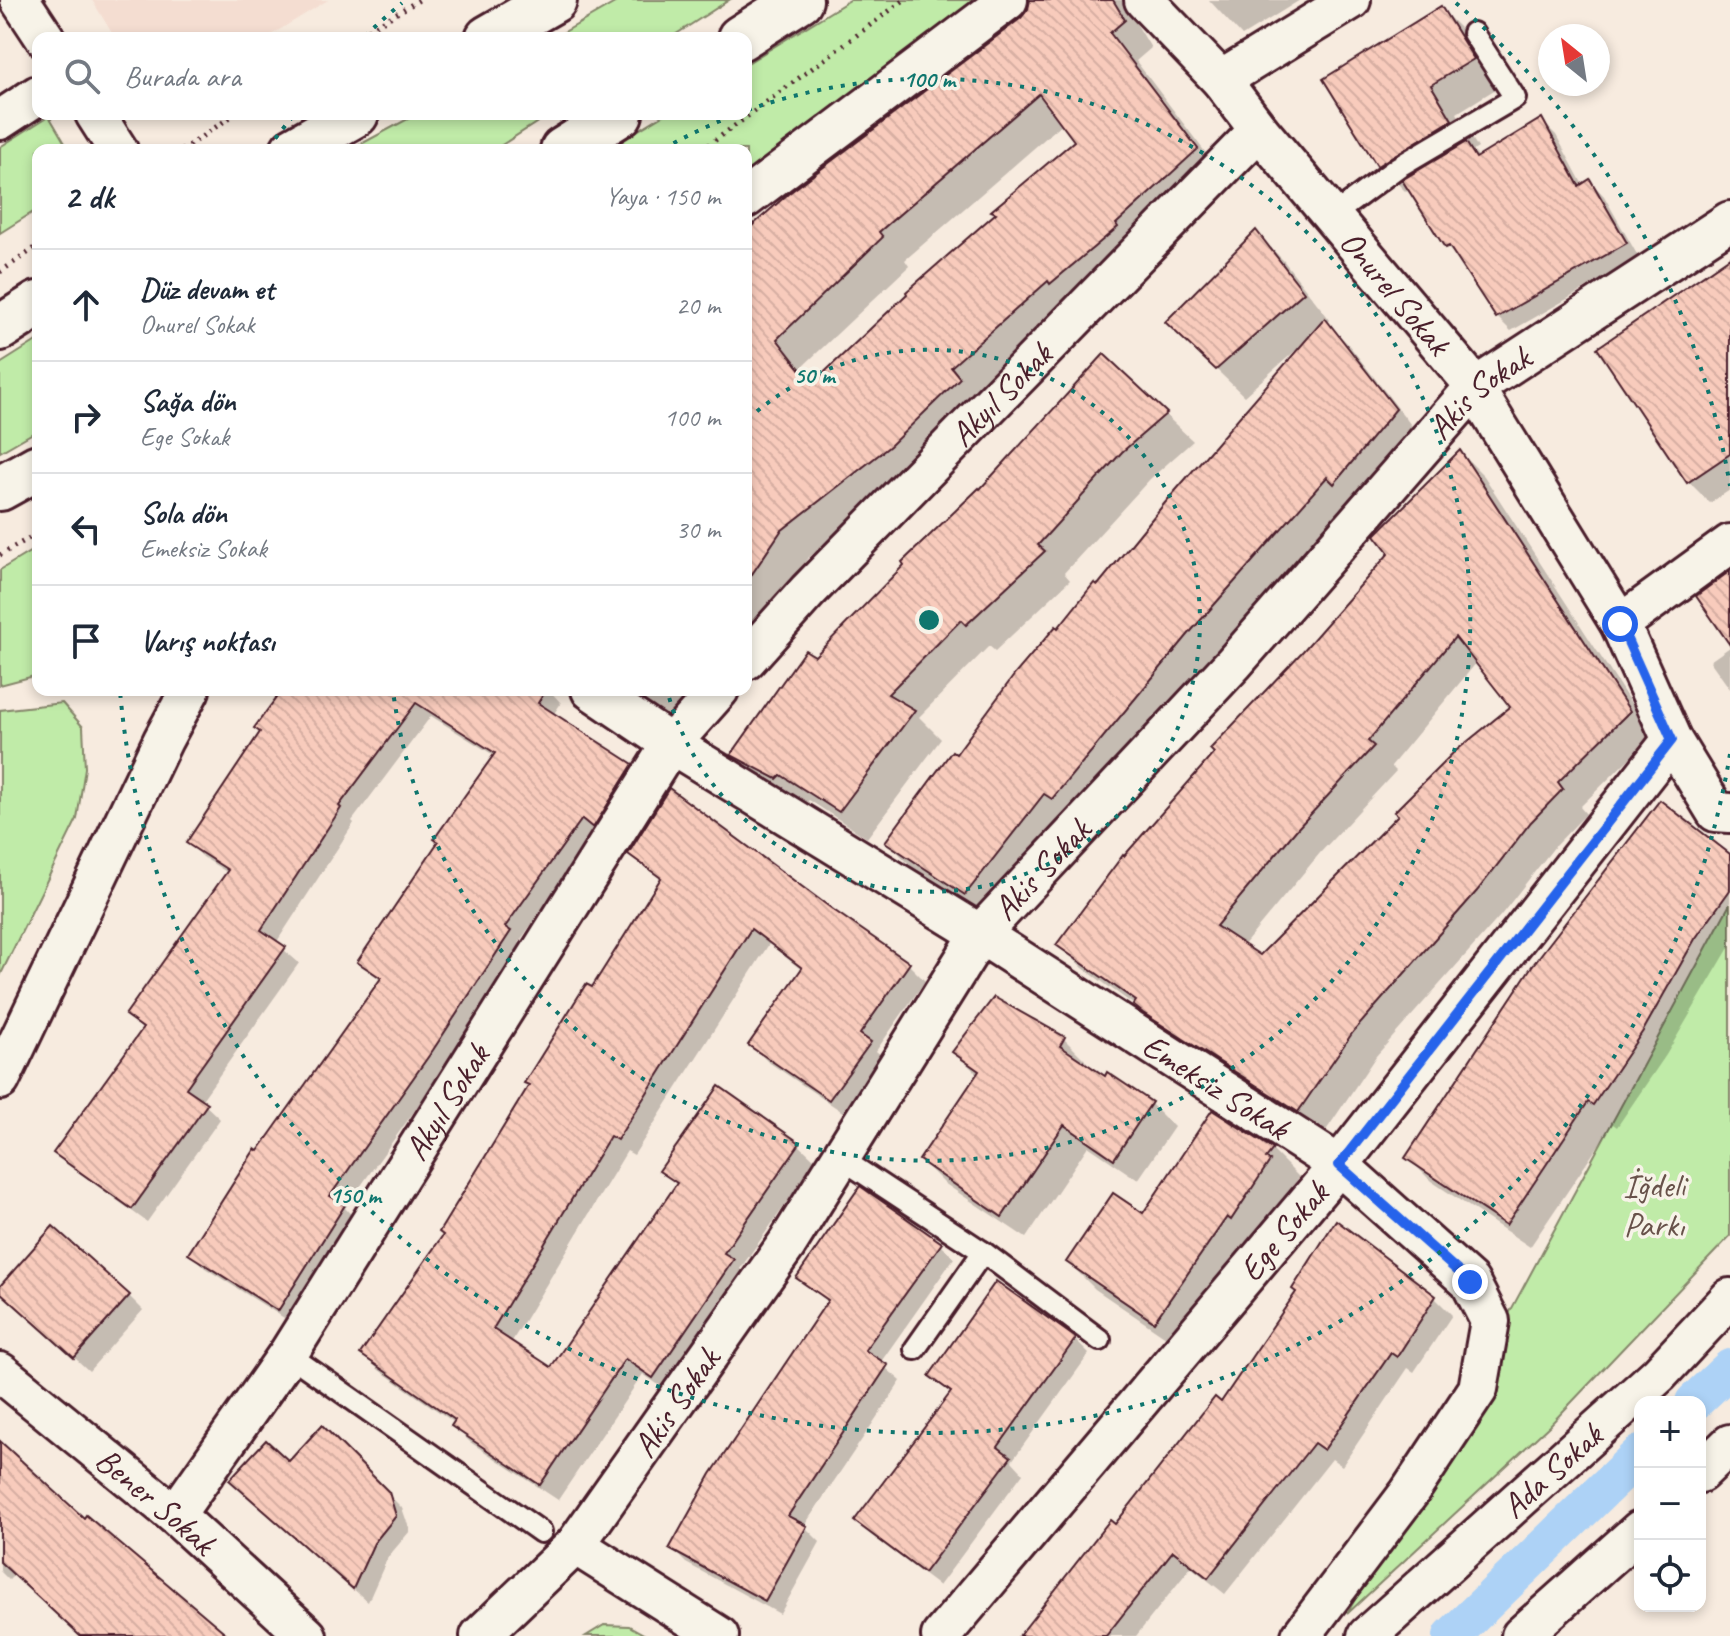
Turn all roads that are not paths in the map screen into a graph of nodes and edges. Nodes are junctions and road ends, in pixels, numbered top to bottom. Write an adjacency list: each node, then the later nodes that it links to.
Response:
1 (20, 0): 7 (street)
2 (554, 0): 8 (main road)
3 (800, 0): 9 (main road)
4 (1008, 0): 21 (street)
5 (1144, 0): 11 (street, Onurel Sokak)
6 (1351, 0): 11 (street)
7 (41, 32)
8 (498, 32)
9 (749, 32)
10 (1473, 33): 22 (lane)
11 (1221, 80): 17 (street, Onurel Sokak)
12 (32, 99): 13 (street)
13 (0, 120)
14 (99, 120): 18 (street)
15 (346, 120): 19 (main road)
16 (610, 120): 20 (main road)
17 (1259, 130): 22 (street, Onurel Sokak); 31 (street, Akyıl Sokak)
18 (114, 144)
19 (304, 144)
20 (572, 144)
21 (752, 193)
22 (1332, 216): 26 (street, Onurel Sokak)
23 (1730, 221): 26 (street, Akis Sokak)
24 (32, 308): 25 (main road)
25 (0, 328)
26 (1474, 388): 30 (street, Onurel Sokak); 38 (street, Akis Sokak)
27 (32, 470): 28 (main road)
28 (0, 488)
29 (1730, 544): 30 (street)
30 (1620, 624): 35 (street, Onurel Sokak)
31 (752, 653)
32 (187, 696): 39 (street)
33 (600, 696): 36 (street, Emeksiz Sokak)
34 (714, 696): 36 (street, Akyıl Sokak)
35 (1672, 740): 37 (street, Onurel Sokak); 41 (street, Ege Sokak)
36 (671, 744): 38 (street, Emeksiz Sokak); 46 (street, Akyıl Sokak)
37 (1730, 813)
38 (980, 934): 40 (street, Akis Sokak); 41 (street, Emeksiz Sokak)
39 (0, 1080)
40 (839, 1157): 42 (lane); 52 (street, Akis Sokak)
41 (1339, 1165): 56 (street, Ege Sokak); 57 (street, Emeksiz Sokak)
42 (983, 1252): 44 (lane); 45 (lane)
43 (1730, 1298): 58 (street, Ada Sokak)
44 (1100, 1340)
45 (915, 1349)
46 (288, 1354): 50 (street, Akyıl Sokak); 52 (lane)
47 (0, 1372): 50 (street, Bener Sokak)
48 (1730, 1444): 49 (street)
49 (1705, 1468)
50 (175, 1515): 53 (street, Bener Sokak)
51 (1634, 1535): 59 (street)
52 (558, 1538): 54 (street, Akis Sokak); 55 (street)
53 (307, 1636)
54 (480, 1636)
55 (719, 1636)
56 (941, 1636)
57 (1301, 1636)
58 (1367, 1636)
59 (1521, 1636)

